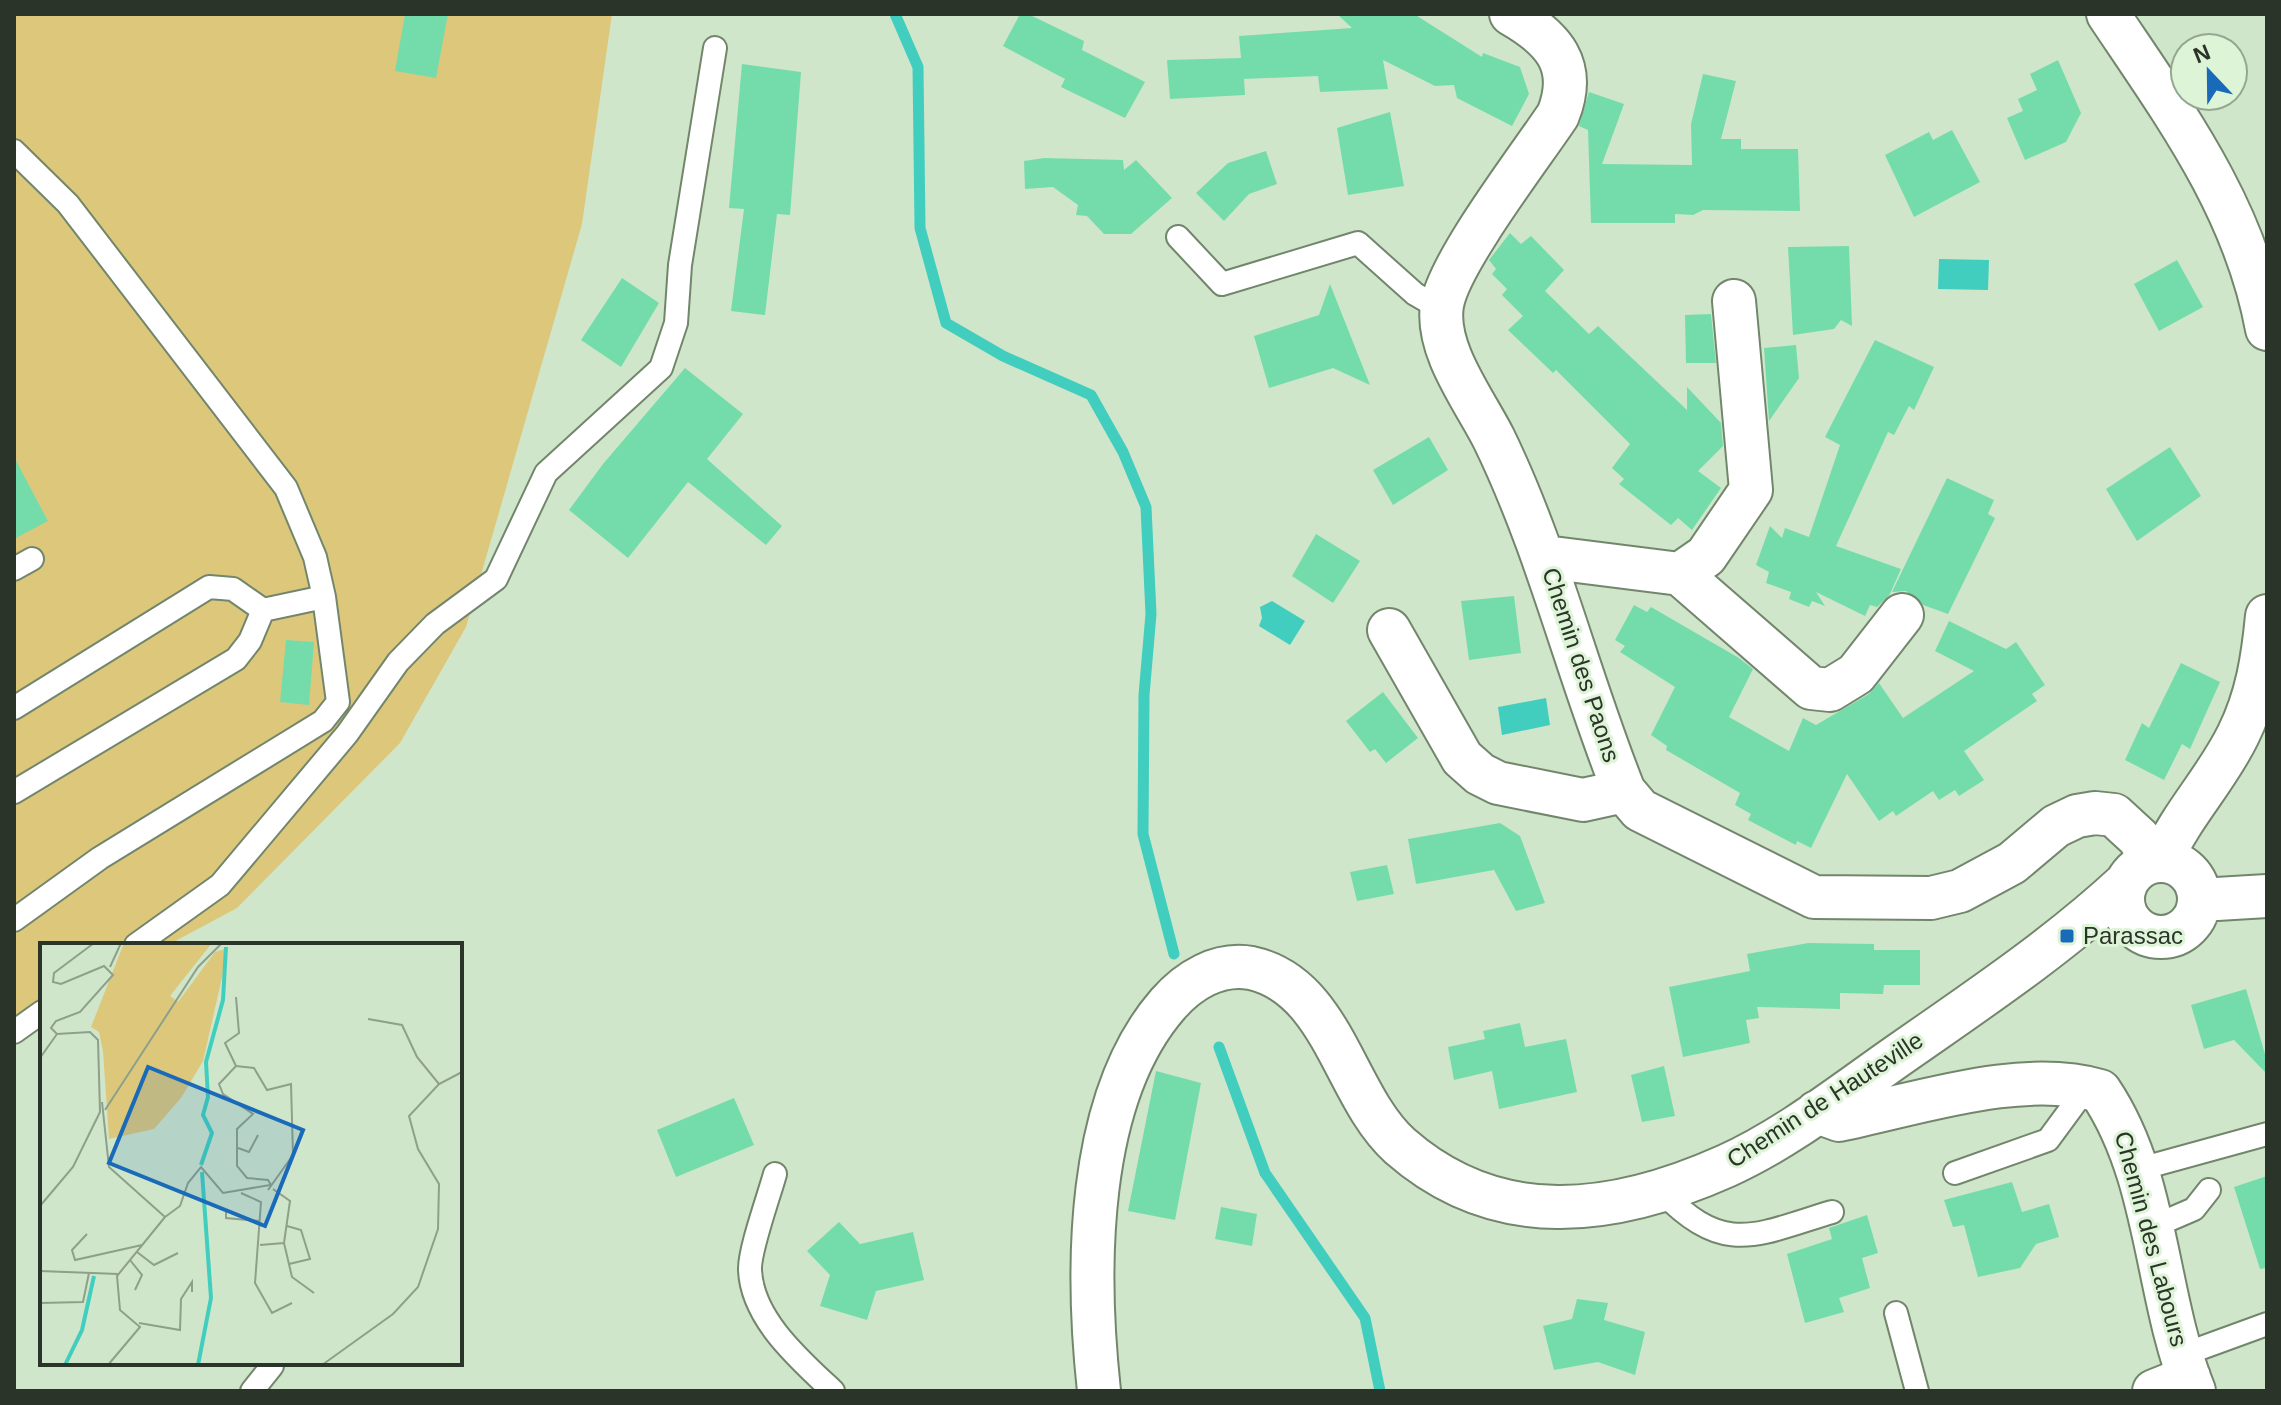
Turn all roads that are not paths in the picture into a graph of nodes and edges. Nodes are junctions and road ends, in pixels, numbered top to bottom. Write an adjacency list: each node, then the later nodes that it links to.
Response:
1 (1511, 14): 7 (street)
2 (2108, 14): 8 (street)
3 (715, 48): 24 (lane)
4 (14, 151): 11 (lane)
5 (1178, 237): 7 (lane)
6 (1734, 301): 10 (street)
7 (1441, 309): 9 (street, Chemin des Paons)
8 (2267, 329)
9 (1545, 557): 10 (street); 17 (street, Chemin des Paons)
10 (1680, 574): 13 (street)
11 (324, 597): 12 (lane); 22 (lane)
12 (263, 610): 16 (lane); 18 (lane)
13 (1902, 615)
14 (2267, 616): 19 (street, Chemin de Hauteville)
15 (1389, 630): 17 (street)
16 (14, 708)
17 (1624, 791): 19 (street, Chemin des Paons)
18 (14, 792)
19 (2147, 869): 21 (street); 23 (street); 25 (street, Chemin de Hauteville)
20 (2267, 896): 21 (street)
21 (2200, 900): 23 (street)
22 (14, 920)
23 (2146, 934): 25 (street, Chemin de Hauteville)
24 (139, 943)
25 (2029, 965): 29 (street, Chemin de Hauteville)
26 (40, 1013): 27 (lane)
27 (14, 1032)
28 (2087, 1087): 29 (street); 31 (street, Chemin des Labours); 32 (lane)
29 (1817, 1112): 35 (street, Chemin de Hauteville)
30 (2267, 1134): 31 (lane)
31 (2136, 1170): 37 (street, Chemin des Labours)
32 (1955, 1173)
33 (775, 1174): 43 (lane)
34 (2209, 1190): 37 (lane)
35 (1661, 1191): 36 (lane); 44 (street, Chemin de Hauteville)
36 (1832, 1212)
37 (2150, 1228): 41 (street, Chemin des Labours)
38 (1896, 1313): 45 (lane)
39 (2267, 1324): 41 (lane)
40 (272, 1366): 42 (lane)
41 (2180, 1379)
42 (252, 1391)
43 (833, 1391)
44 (1099, 1391)
45 (1917, 1391)

